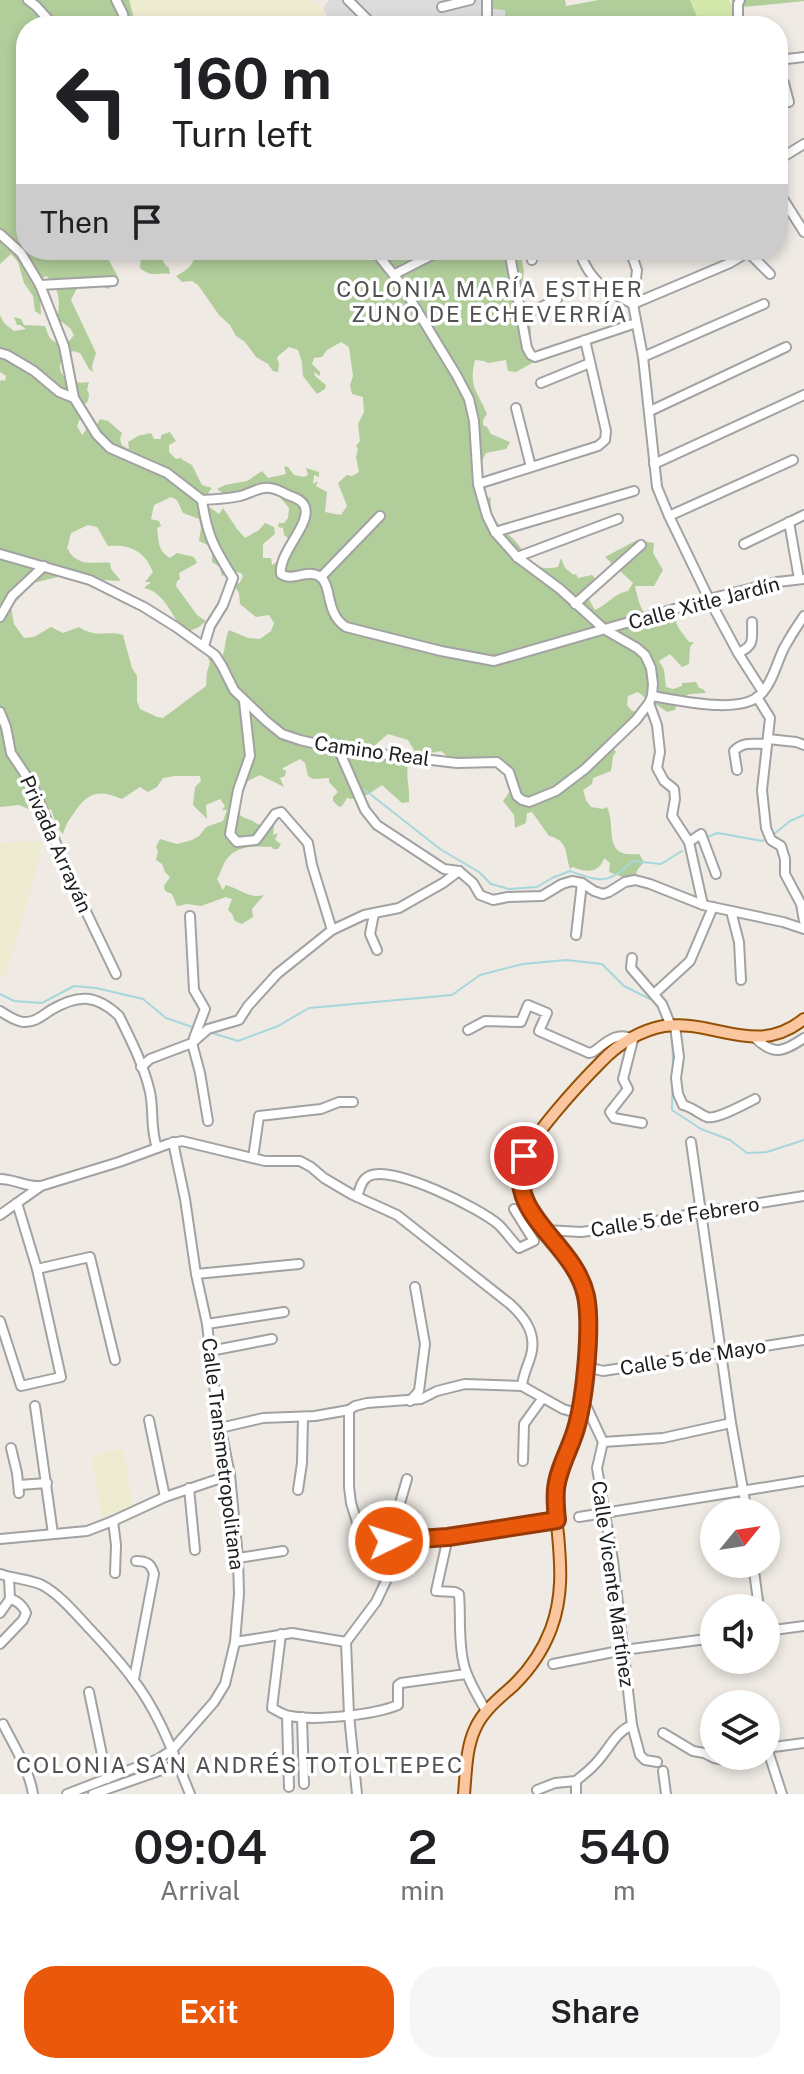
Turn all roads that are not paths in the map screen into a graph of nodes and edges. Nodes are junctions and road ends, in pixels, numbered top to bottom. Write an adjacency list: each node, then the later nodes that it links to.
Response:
1 (28, 0): 5 (street)
2 (348, 0): 6 (street)
3 (470, 0): 4 (street)
4 (442, 7)
5 (45, 16)
6 (364, 16)
7 (788, 98): 8 (street)
8 (789, 102)
9 (788, 207): 10 (street)
10 (804, 232)
11 (0, 234): 12 (street)
12 (16, 248)
13 (25, 260): 24 (street)
14 (383, 260): 21 (street)
15 (422, 260): 21 (street)
16 (511, 260): 28 (street)
17 (583, 260): 26 (street)
18 (634, 260): 26 (street)
19 (735, 260): 26 (street)
20 (756, 260): 22 (street)
21 (395, 274): 43 (street)
22 (770, 274)
23 (113, 281): 24 (street)
24 (40, 285): 37 (street)
25 (557, 299): 28 (street)
26 (633, 304): 29 (street)
27 (764, 304): 33 (street)
28 (521, 317): 30 (street)
29 (636, 323): 30 (street); 33 (street)
30 (585, 340): 34 (street)
31 (786, 347): 39 (street)
32 (0, 353): 37 (street)
33 (643, 357): 39 (street)
34 (590, 363): 35 (street); 42 (street)
35 (541, 383)
36 (804, 395): 41 (street)
37 (74, 398): 45 (street)
38 (516, 408): 42 (street)
39 (650, 411): 41 (street)
40 (793, 460): 48 (street)
41 (654, 464): 48 (street)
42 (531, 467): 43 (street)
43 (478, 484): 51 (street)
44 (634, 491): 51 (street)
45 (202, 500): 57 (street); 65 (street)
46 (804, 515): 50 (street)
47 (380, 516): 57 (street)
48 (669, 516): 59 (street)
49 (618, 519): 55 (street)
50 (789, 522): 52 (street); 58 (street)
51 (495, 532): 55 (street)
52 (744, 544)
53 (641, 545): 60 (street)
54 (0, 554): 56 (street, Camino Real)
55 (517, 557): 60 (street)
56 (44, 566): 62 (street); 65 (street, Camino Real)
57 (321, 577): 64 (street, Calle Xitle Jardín)
58 (802, 579): 59 (street, Calle Xitle Jardín)
59 (709, 599): 64 (street, Calle Xitle Jardín); 66 (street)
60 (575, 604): 64 (street)
61 (804, 616): 67 (street)
62 (0, 617)
63 (752, 622): 66 (street)
64 (604, 629): 69 (street)
65 (204, 646): 68 (street, Camino Real)
66 (738, 653): 67 (street)
67 (760, 695): 69 (street); 71 (street)
68 (244, 700): 73 (street, Camino Real); 88 (street)
69 (651, 700): 73 (street, Camino Real); 77 (street)
70 (0, 712): 75 (street, Privada Arrayán)
71 (768, 742): 72 (street); 76 (street); 86 (street)
72 (804, 745)
73 (338, 748): 78 (street)
74 (0, 752): 75 (street)
75 (11, 753): 92 (street, Privada Arrayán)
76 (737, 770)
77 (689, 842): 79 (street); 81 (street)
78 (459, 871): 80 (street); 84 (street)
79 (716, 874)
80 (582, 883): 81 (street); 89 (street)
81 (703, 905): 82 (street)
82 (713, 907): 83 (street); 94 (street)
83 (731, 911): 87 (street); 93 (street)
84 (374, 914): 88 (street); 90 (street)
85 (190, 916): 98 (street)
86 (804, 921)
87 (804, 929)
88 (332, 930): 98 (street)
89 (576, 935)
90 (377, 950)
91 (632, 958): 94 (street)
92 (116, 974)
93 (741, 980)
94 (654, 994): 97 (street)
95 (0, 1011): 104 (street)
96 (804, 1019): 101 (main road)
97 (673, 1026): 100 (main road); 101 (main road); 105 (street)
98 (201, 1029): 103 (street)
99 (468, 1030): 100 (street)
100 (633, 1037): 108 (street); 121 (main road)
101 (755, 1038): 102 (street)
102 (804, 1038)
103 (192, 1043): 104 (street); 107 (street)
104 (141, 1067): 111 (street)
105 (755, 1099)
106 (353, 1102): 112 (street)
107 (208, 1121)
108 (642, 1123)
109 (173, 1142): 111 (street); 112 (street); 124 (street, Calle Transmetropolitana)
110 (691, 1142): 119 (street)
111 (157, 1148): 114 (street)
112 (253, 1158): 116 (street)
113 (0, 1179): 114 (street)
114 (41, 1186): 117 (street)
115 (804, 1196): 119 (street, Calle 5 de Febrero)
116 (357, 1197): 118 (street); 135 (street)
117 (17, 1203): 120 (street); 123 (street)
118 (514, 1209)
119 (702, 1212): 121 (street, Calle 5 de Febrero); 132 (street)
120 (0, 1215)
121 (546, 1230): 134 (main road)
122 (299, 1264): 124 (street)
123 (37, 1269): 127 (street); 133 (street)
124 (196, 1274): 128 (street, Calle Transmetropolitana)
125 (415, 1287): 138 (street)
126 (284, 1312): 128 (street)
127 (0, 1321)
128 (207, 1324): 131 (street, Calle Transmetropolitana)
129 (272, 1339): 131 (street)
130 (804, 1340): 132 (street, Calle 5 de Mayo)
131 (210, 1351): 145 (street, Calle Transmetropolitana)
132 (721, 1352): 134 (street, Calle 5 de Mayo); 144 (street)
133 (115, 1360)
134 (586, 1361): 136 (main road)
135 (522, 1386): 137 (street); 138 (street)
136 (582, 1397): 141 (main road); 146 (street)
137 (542, 1399): 141 (street); 148 (street)
138 (410, 1401): 140 (street)
139 (35, 1406): 152 (street)
140 (349, 1410): 142 (street); 166 (street)
141 (580, 1414): 160 (main road)
142 (303, 1417): 145 (street); 154 (street)
143 (149, 1420): 156 (street)
144 (731, 1423): 146 (street); 155 (street)
145 (220, 1428): 149 (street, Calle Transmetropolitana)
146 (603, 1442): 158 (street, Calle Vicente Martínez)
147 (11, 1448): 152 (street)
148 (523, 1461)
149 (230, 1475): 153 (street); 169 (street, Calle Transmetropolitana)
150 (407, 1479): 165 (street)
151 (804, 1481): 155 (street)
152 (47, 1483): 162 (street)
153 (189, 1488): 156 (street); 167 (street)
154 (298, 1490)
155 (744, 1492): 157 (street); 158 (street)
156 (165, 1497): 161 (street)
157 (745, 1498)
158 (605, 1512): 159 (street); 182 (street, Calle Vicente Martínez)
159 (579, 1517)
160 (557, 1520): 163 (street); 187 (main road)
161 (113, 1521): 162 (street); 171 (street)
162 (53, 1534): 164 (street)
163 (448, 1537): 165 (street); 184 (street)
164 (0, 1539)
165 (389, 1541): 166 (street)
166 (367, 1548): 180 (street)
167 (195, 1550)
168 (283, 1551): 169 (street)
169 (238, 1558): 179 (street, Calle Transmetropolitana)
170 (136, 1561): 185 (street)
171 (115, 1573)
172 (4, 1576): 173 (street); 185 (street)
173 (10, 1599): 174 (street); 181 (street)
174 (0, 1613)
175 (804, 1626): 176 (street)
176 (780, 1629)
177 (281, 1634): 179 (street); 180 (street); 189 (street)
178 (700, 1640): 182 (street)
179 (235, 1642): 196 (street, Calle Transmetropolitana)
180 (346, 1642): 188 (street)
181 (0, 1644)
182 (624, 1650): 183 (street); 192 (street, Calle Vicente Martínez)
183 (553, 1664)
184 (466, 1674): 187 (street); 188 (street)
185 (134, 1679): 196 (street)
186 (89, 1692): 202 (street)
187 (486, 1711): 212 (main road)
188 (349, 1715): 190 (street); 211 (street)
189 (287, 1716): 190 (street); 205 (street)
190 (302, 1717): 204 (street)
191 (3, 1724): 207 (street)
192 (632, 1725): 198 (street, Calle Vicente Martínez); 203 (street)
193 (663, 1733): 197 (street)
194 (804, 1743): 195 (street)
195 (780, 1746)
196 (172, 1750): 199 (street); 202 (street)
197 (700, 1752)
198 (657, 1762)
199 (179, 1764): 209 (street); 210 (street)
200 (774, 1770): 215 (street)
201 (663, 1771): 214 (street)
202 (107, 1779): 208 (street)
203 (576, 1781): 206 (street); 213 (street)
204 (304, 1784)
205 (289, 1787)
206 (537, 1790)
207 (33, 1794)
208 (67, 1794)
209 (93, 1794)
210 (190, 1794)
211 (357, 1794)
212 (464, 1794)
213 (576, 1794)
214 (666, 1794)
215 (782, 1794)

